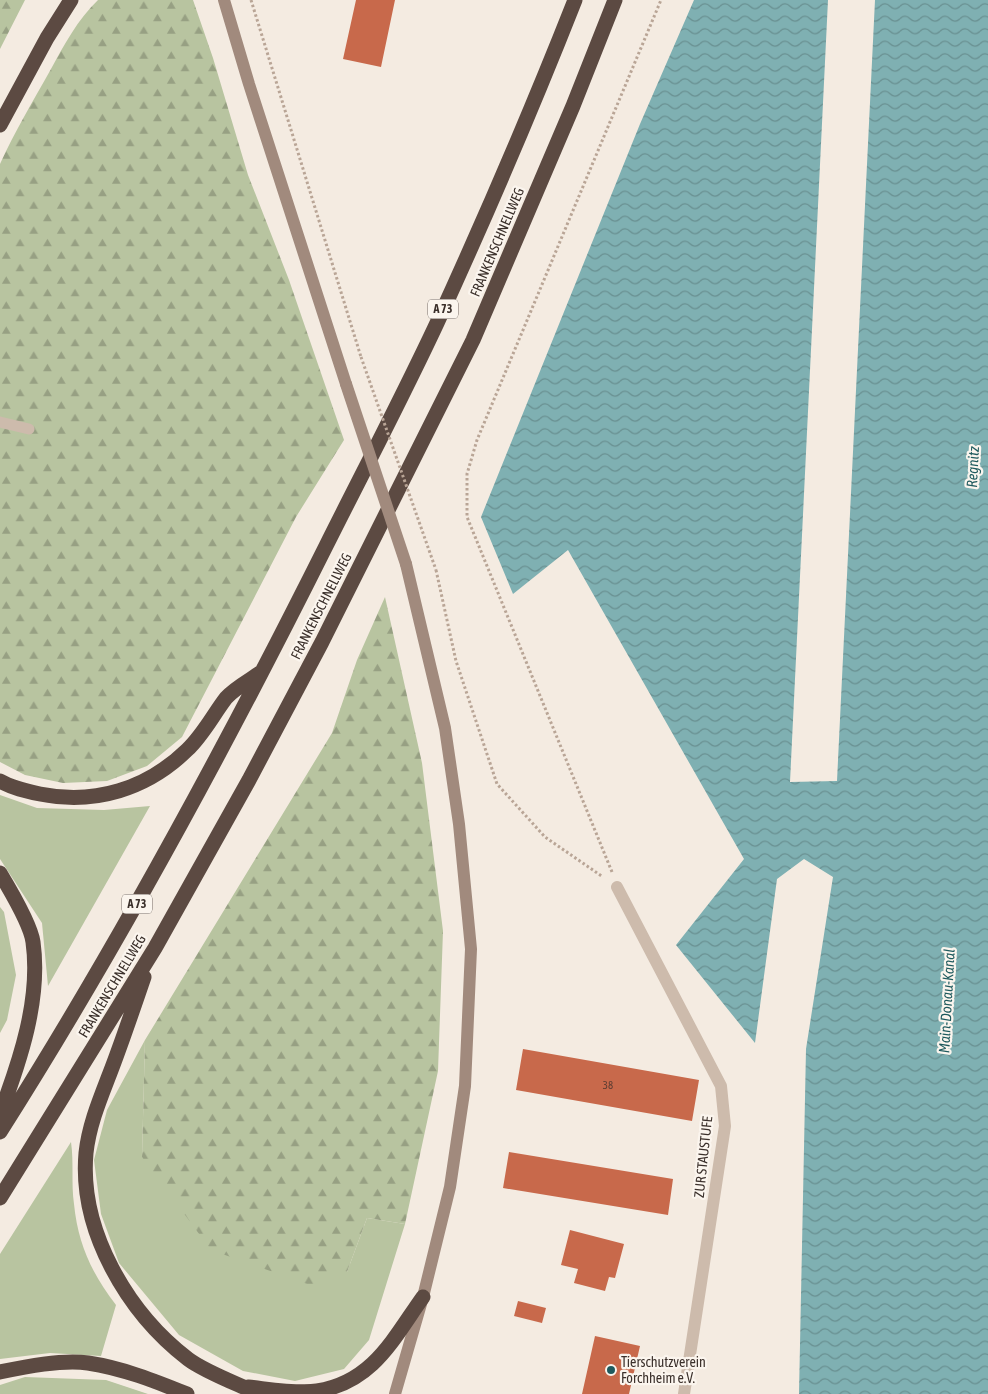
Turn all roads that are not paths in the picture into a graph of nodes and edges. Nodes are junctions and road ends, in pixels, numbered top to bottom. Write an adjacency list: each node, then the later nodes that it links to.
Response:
1 (71, 0): 5 (highway)
2 (224, 0): 16 (main road, bridge)
3 (576, 0): 8 (highway, FRANKENSCHNELLWEG / A 73)
4 (615, 0): 12 (highway, FRANKENSCHNELLWEG / A 73)
5 (0, 125)
6 (0, 422): 7 (lane)
7 (29, 429)
8 (263, 670): 9 (highway); 14 (highway, FRANKENSCHNELLWEG / A 73)
9 (0, 781)
10 (0, 873): 13 (highway)
11 (618, 887): 22 (street, ZUR STAUSTUFE)
12 (155, 948): 15 (highway, FRANKENSCHNELLWEG / A 73); 18 (highway)
13 (0, 1114)
14 (0, 1132)
15 (0, 1198)
16 (423, 1297): 18 (highway); 21 (main road)
17 (0, 1372): 19 (highway)
18 (244, 1387): 20 (highway)
19 (187, 1394)
20 (259, 1394)
21 (394, 1394)
22 (684, 1394)

